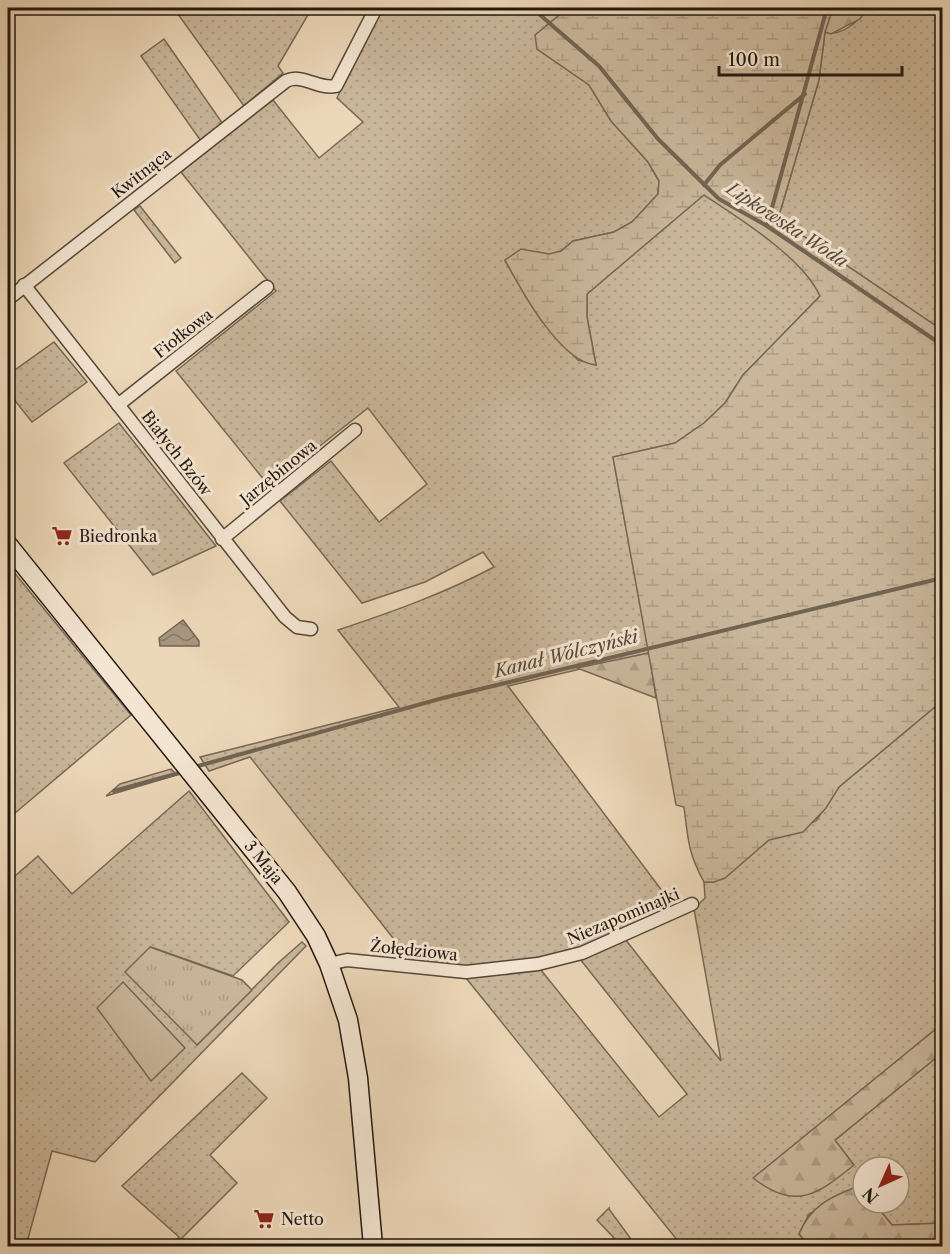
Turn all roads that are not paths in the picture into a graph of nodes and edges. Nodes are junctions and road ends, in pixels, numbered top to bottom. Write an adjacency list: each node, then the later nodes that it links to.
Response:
1 (376, 8): 2 (street, Kwitnąca)
2 (24, 285): 4 (street, Kwitnąca); 5 (street, Białych Bzów)
3 (267, 287): 5 (street, Fiołkowa)
4 (8, 299)
5 (118, 405): 7 (street, Białych Bzów)
6 (355, 430): 7 (street, Jarzębinowa)
7 (222, 539): 9 (street, Białych Bzów)
8 (8, 545): 11 (street, 3 Maja)
9 (311, 629)
10 (692, 904): 12 (street, Niezapominajki)
11 (329, 964): 12 (street, Żołędziowa); 13 (street, 3 Maja)
12 (495, 969)
13 (373, 1246)

